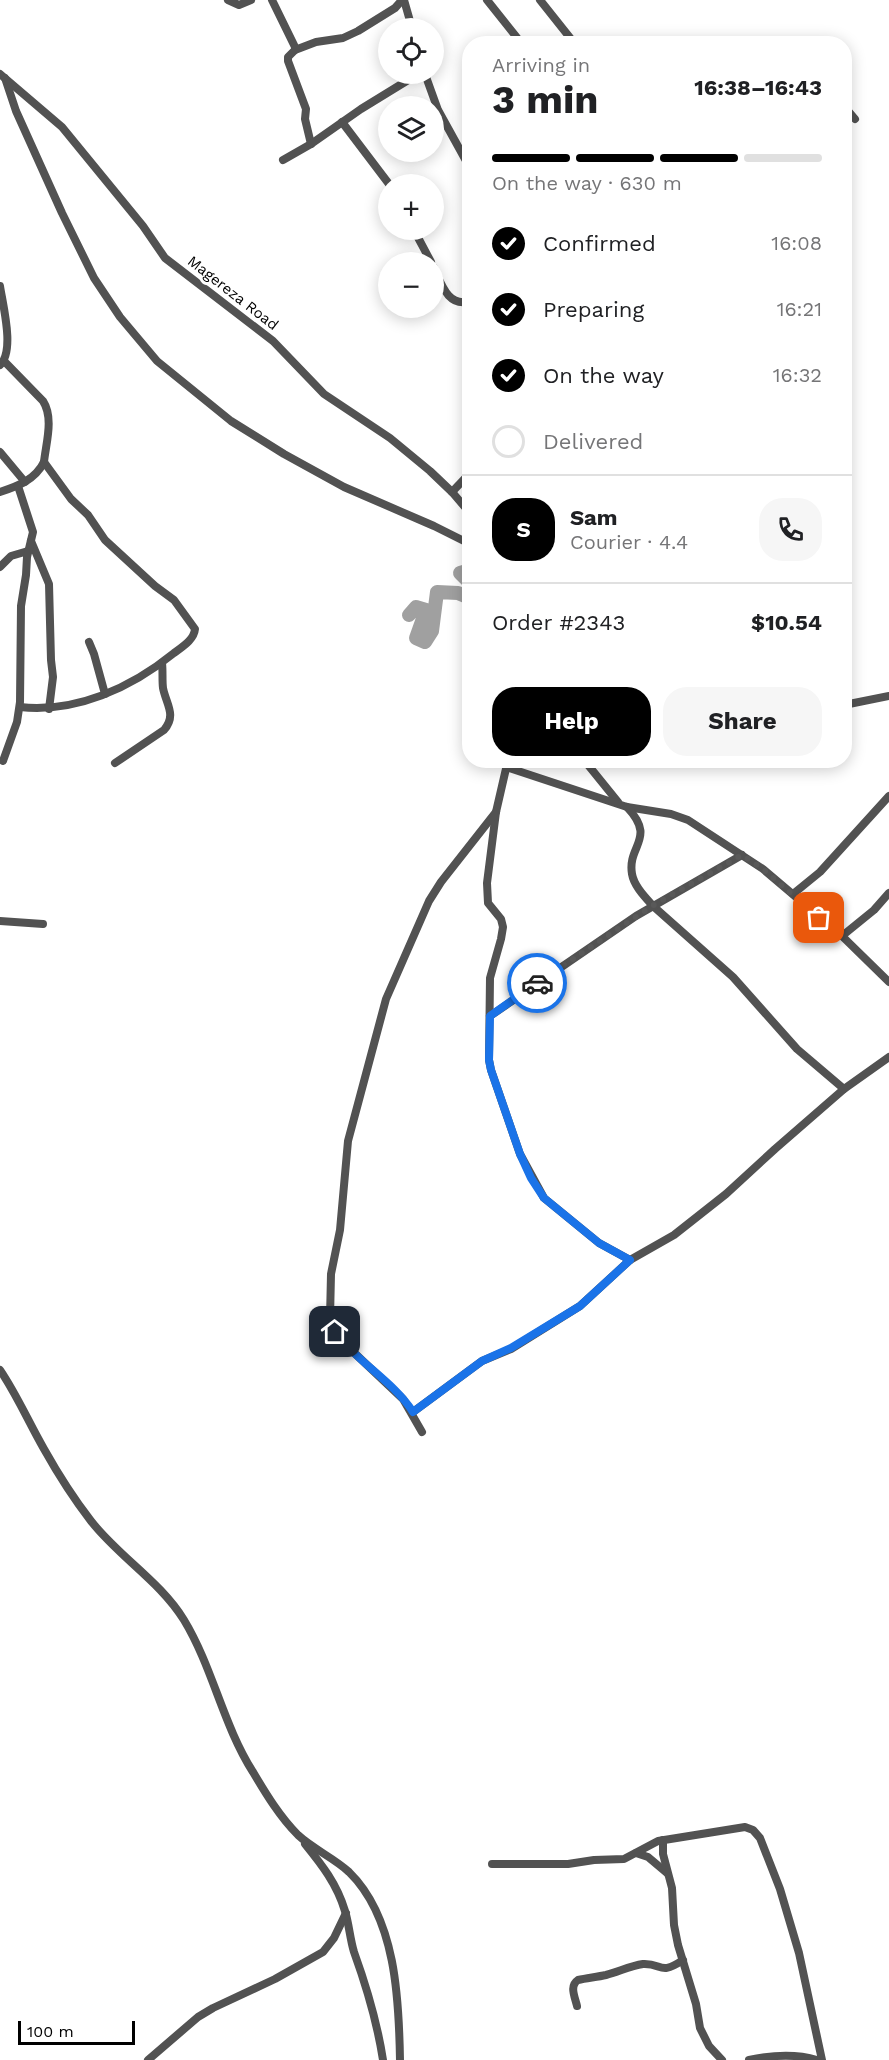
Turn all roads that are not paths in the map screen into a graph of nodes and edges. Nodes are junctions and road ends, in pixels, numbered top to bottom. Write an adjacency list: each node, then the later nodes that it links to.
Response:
1 (228, 0): 2 (street)
2 (251, 0)
3 (272, 0): 10 (street)
4 (403, 0): 7 (street); 10 (street)
5 (487, 0): 8 (street)
6 (540, 0): 9 (street)
7 (409, 18)
8 (516, 36)
9 (569, 36)
10 (295, 50): 17 (street)
11 (3, 76): 30 (street, Magereza Road); 32 (street)
12 (402, 84): 16 (street)
13 (429, 84): 18 (street)
14 (852, 115): 15 (street)
15 (855, 119)
16 (342, 122): 17 (street); 20 (street)
17 (311, 144): 19 (street)
18 (462, 154)
19 (283, 160)
20 (381, 174)
21 (0, 286): 24 (street)
22 (444, 287): 23 (street)
23 (462, 302)
24 (2, 363): 26 (street)
25 (0, 452): 28 (street)
26 (44, 462): 28 (street); 37 (street)
27 (462, 481): 30 (street)
28 (22, 484): 29 (street); 33 (street)
29 (0, 492)
30 (452, 492): 31 (street, Magereza Road)
31 (462, 504)
32 (462, 540)
33 (31, 541): 34 (street); 42 (street)
34 (28, 551): 35 (street); 41 (street)
35 (0, 567)
36 (89, 642): 38 (street)
37 (162, 663): 38 (street); 44 (street)
38 (105, 694): 42 (street)
39 (889, 696): 40 (street)
40 (852, 703)
41 (20, 707): 42 (street); 43 (street)
42 (49, 709)
43 (3, 761)
44 (115, 763)
45 (506, 768): 50 (street)
46 (518, 768): 49 (street)
47 (591, 768): 49 (street)
48 (889, 796): 53 (street)
49 (623, 805): 51 (street); 54 (street)
50 (496, 812): 59 (street); 64 (street)
51 (742, 855): 53 (street); 54 (street)
52 (889, 893): 57 (street)
53 (794, 894): 57 (street)
54 (652, 906): 59 (street); 61 (street)
55 (0, 921): 56 (street)
56 (43, 924)
57 (842, 936): 58 (street)
58 (889, 982)
59 (490, 1016): 62 (street)
60 (889, 1057): 61 (street)
61 (844, 1089): 62 (street)
62 (630, 1260): 64 (street)
63 (0, 1370): 66 (street)
64 (413, 1412): 65 (street)
65 (422, 1432)
66 (299, 1836): 71 (street); 76 (street)
67 (663, 1840): 68 (street); 70 (street); 80 (street)
68 (636, 1853): 69 (street); 70 (street)
69 (492, 1864)
70 (668, 1873): 72 (street)
71 (346, 1913): 74 (street); 75 (street)
72 (683, 1960): 73 (street); 77 (street)
73 (577, 2006)
74 (148, 2060)
75 (383, 2060)
76 (400, 2060)
77 (722, 2060)
78 (749, 2060): 79 (street)
79 (817, 2060)
80 (822, 2060)

